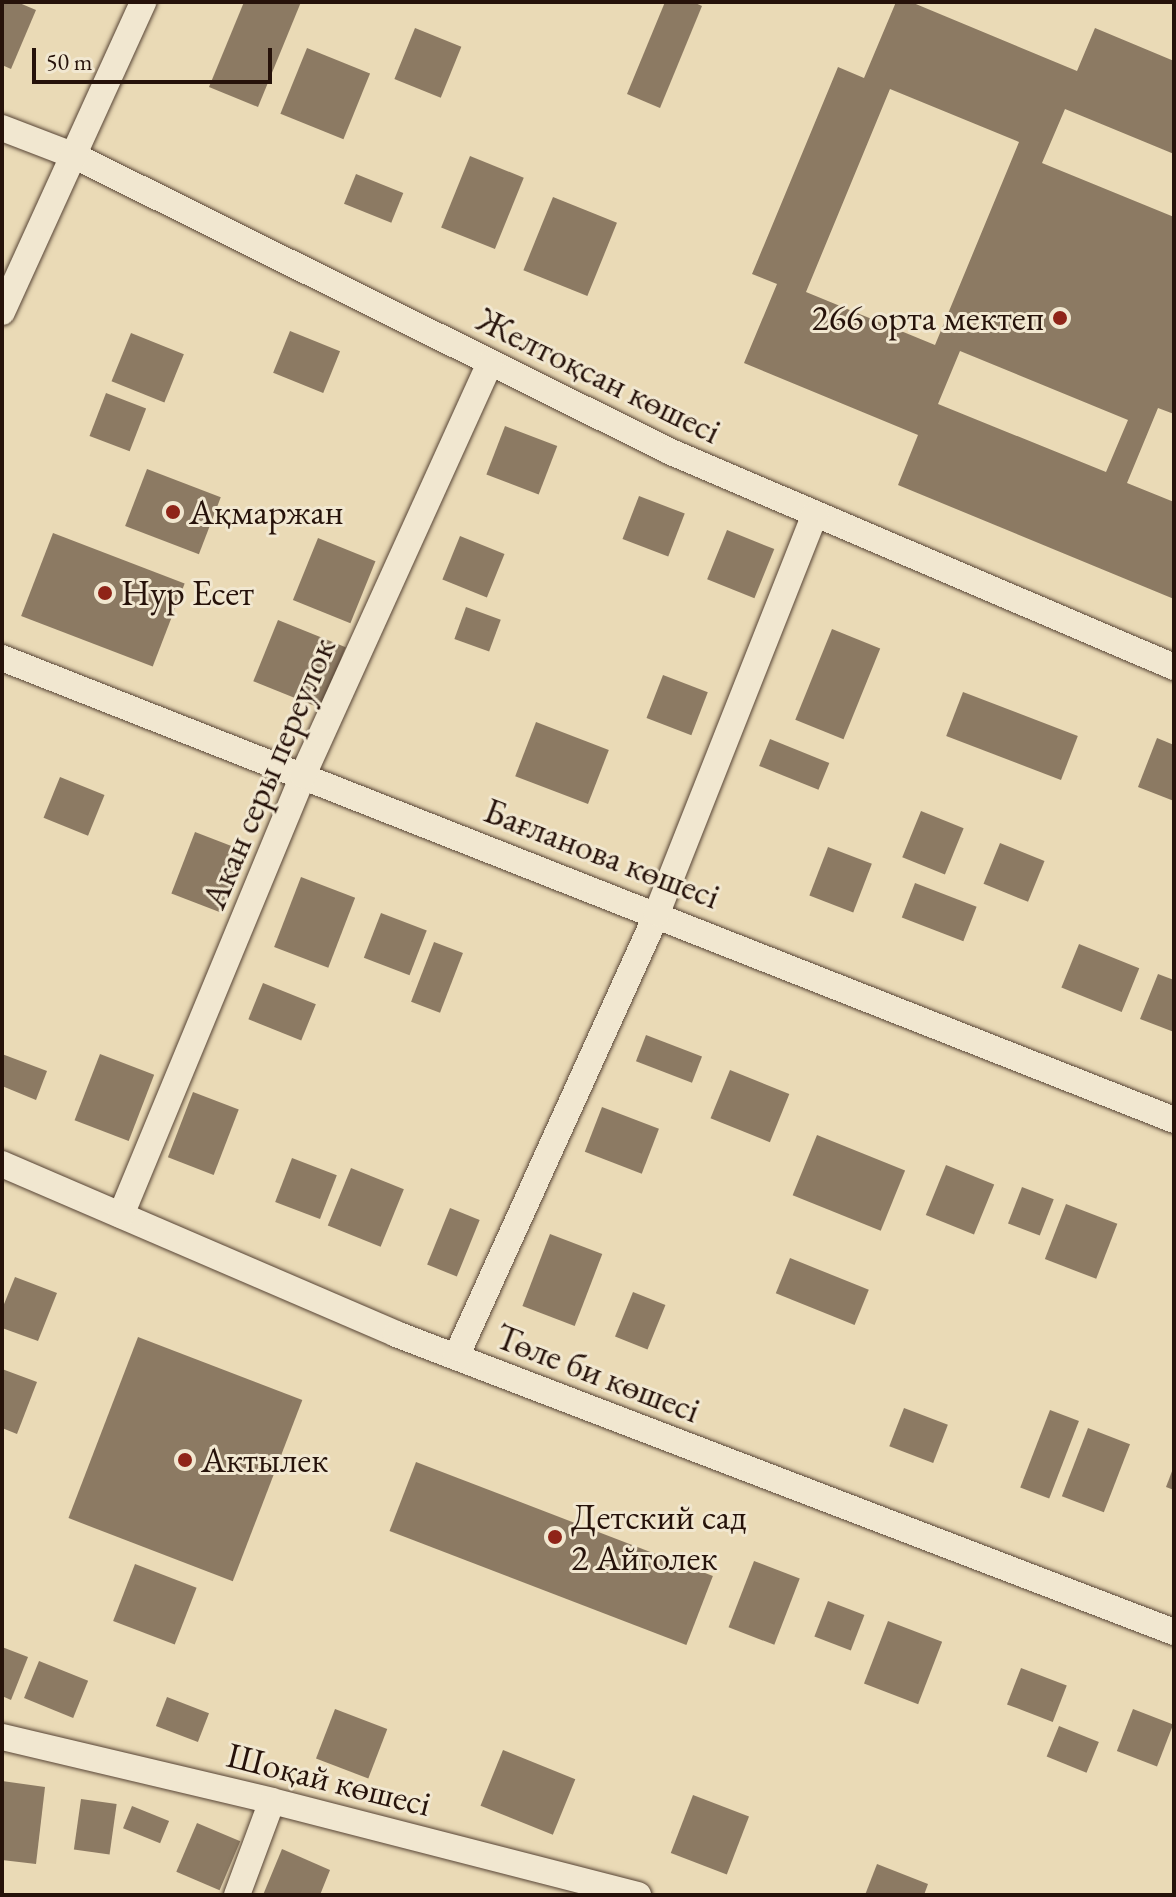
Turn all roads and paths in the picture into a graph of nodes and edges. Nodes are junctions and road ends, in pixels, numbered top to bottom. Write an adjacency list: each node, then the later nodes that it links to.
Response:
1 (143, 2): 3 (street)
2 (2, 128): 3 (street, Желтоқсан көшесі)
3 (75, 156): 4 (street); 5 (street, Желтоқсан көшесі)
4 (2, 312)
5 (490, 363): 6 (street, Желтоқсан көшесі); 9 (street, Акан серы переулок)
6 (815, 514): 8 (street, Желтоқсан көшесі); 10 (street)
7 (2, 658): 9 (street, Бағланова көшесі)
8 (1174, 667)
9 (303, 775): 10 (street, Бағланова көшесі); 13 (street, Акан серы переулок)
10 (657, 913): 11 (street, Бағланова көшесі); 14 (street)
11 (1174, 1120)
12 (2, 1164): 13 (street, Төле би көшесі)
13 (121, 1215): 14 (street, Төле би көшесі)
14 (456, 1357): 15 (street, Төле би көшесі)
15 (1174, 1632)
16 (2, 1737): 17 (street, Шоқай көшесі)
17 (272, 1801): 18 (street); 19 (street, Шоқай көшесі)
18 (237, 1895)
19 (638, 1895)

